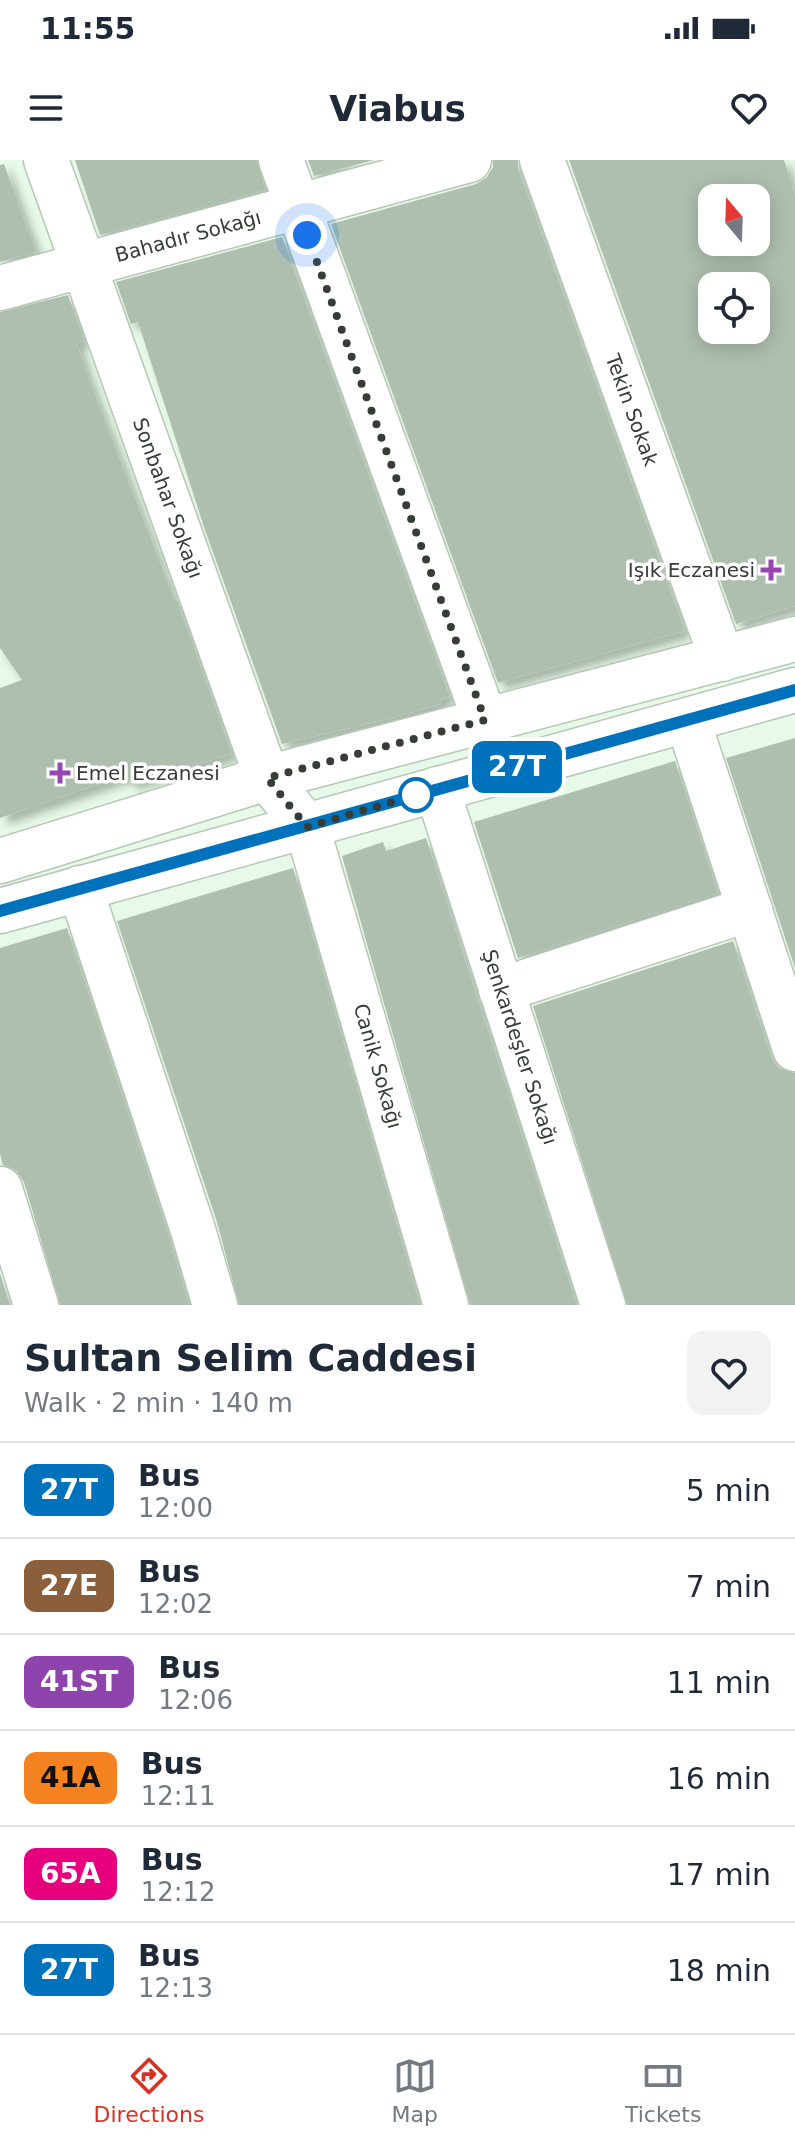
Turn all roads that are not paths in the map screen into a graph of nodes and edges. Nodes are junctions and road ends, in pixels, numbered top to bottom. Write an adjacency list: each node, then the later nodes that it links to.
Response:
1 (46, 160): 6 (street, Sonbahar Sokağı)
2 (281, 160): 5 (street)
3 (469, 160): 5 (street, Bahadır Sokağı)
4 (542, 160): 9 (street, Tekin Sokak)
5 (297, 206): 6 (street, Bahadır Sokağı); 13 (street)
6 (85, 264): 7 (street, Bahadır Sokağı); 15 (street, Sonbahar Sokağı)
7 (0, 288)
8 (795, 639): 9 (street)
9 (722, 659): 10 (street); 12 (street, Tekin Sokak)
10 (674, 672): 13 (street); 14 (street)
11 (795, 690): 12 (street)
12 (738, 706): 14 (street)
13 (485, 720): 15 (street)
14 (688, 721): 16 (street); 20 (street)
15 (267, 778): 17 (street, Sonbahar Sokağı); 18 (street)
16 (437, 789): 17 (street); 22 (street, Şenkardeşler Sokağı)
17 (307, 827): 19 (street); 27 (street, Canik Sokağı)
18 (0, 861)
19 (80, 888): 21 (street); 26 (street)
20 (750, 909): 22 (street); 23 (street)
21 (0, 911)
22 (501, 990): 28 (street, Şenkardeşler Sokağı)
23 (795, 1049)
24 (1, 1198): 25 (street)
25 (36, 1305)
26 (215, 1305)
27 (446, 1305)
28 (603, 1305)

